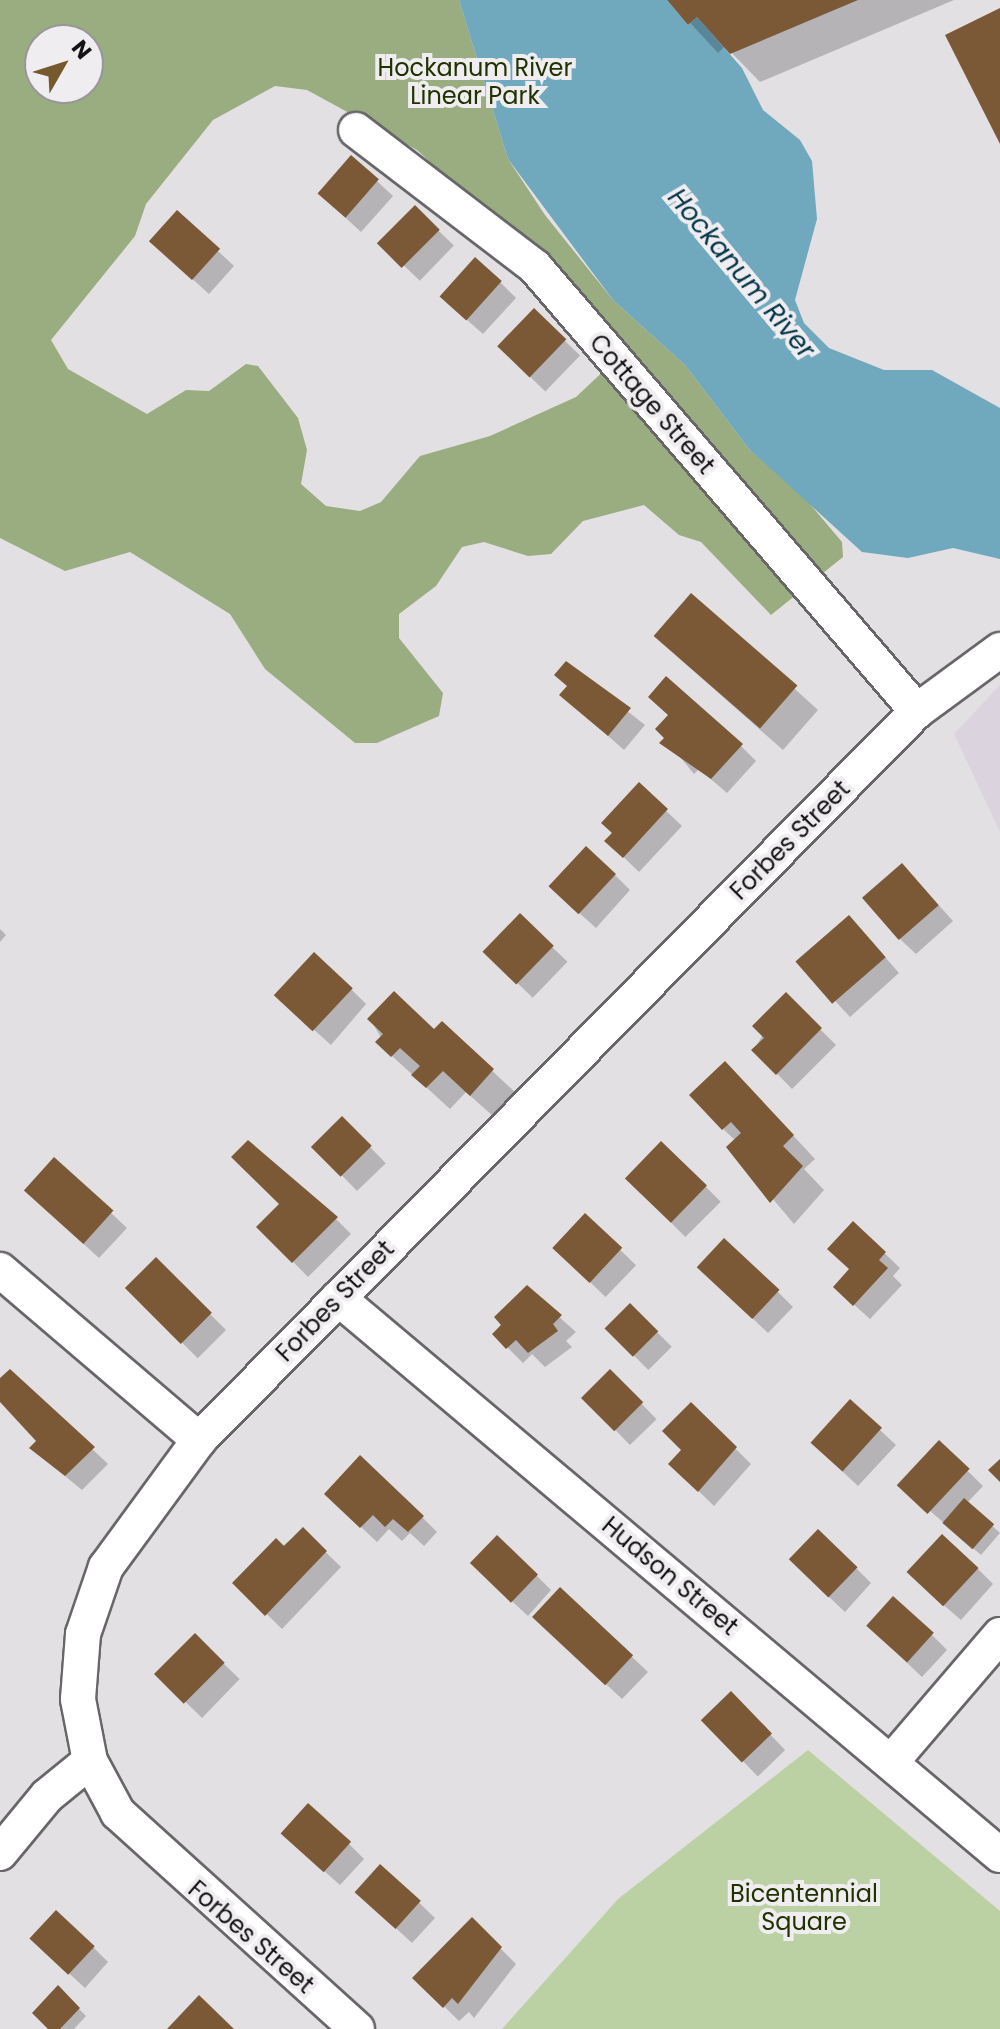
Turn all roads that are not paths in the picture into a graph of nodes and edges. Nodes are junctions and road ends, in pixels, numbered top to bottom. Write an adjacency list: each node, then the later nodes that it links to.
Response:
1 (356, 130): 3 (street, Cottage Street)
2 (1000, 650): 3 (street, Forbes Street)
3 (917, 711): 5 (street, Forbes Street)
4 (0, 1270): 6 (street)
5 (338, 1298): 6 (street, Forbes Street); 9 (street, Hudson Street)
6 (199, 1440): 8 (street, Forbes Street)
7 (1000, 1635): 9 (street)
8 (90, 1761): 10 (street); 12 (street, Forbes Street)
9 (892, 1761): 11 (street, Hudson Street)
10 (0, 1853)
11 (1000, 1855)
12 (357, 2029)

